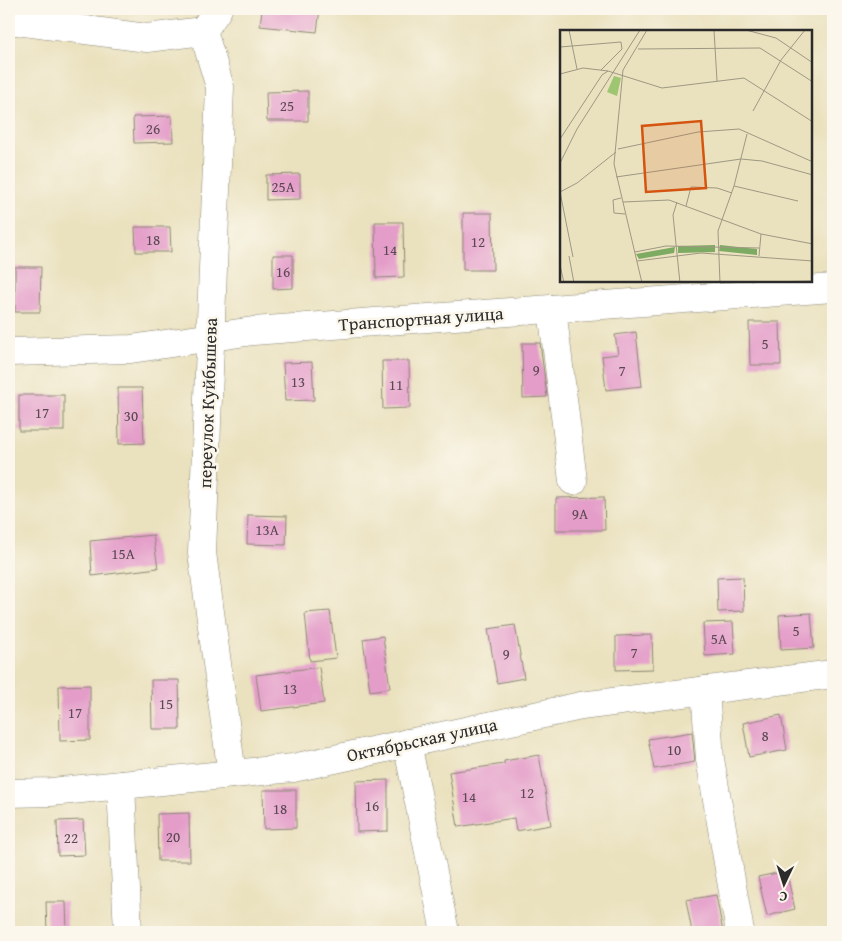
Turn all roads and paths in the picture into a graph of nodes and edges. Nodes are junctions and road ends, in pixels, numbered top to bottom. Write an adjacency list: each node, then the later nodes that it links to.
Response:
1 (218, 9): 3 (street)
2 (9, 20): 3 (street)
3 (203, 32): 6 (street, переулок Куйбышева)
4 (833, 288): 5 (street, Транспортная улица)
5 (552, 309): 6 (street, Транспортная улица); 8 (street)
6 (210, 337): 7 (street, Транспортная улица); 12 (street, переулок Куйбышева)
7 (9, 352)
8 (573, 481)
9 (833, 674): 10 (street, Октябрьская улица)
10 (704, 690): 11 (street, Октябрьская улица); 17 (street)
11 (407, 743): 12 (street, Октябрьская улица); 16 (street)
12 (232, 774): 13 (street, Октябрьская улица)
13 (121, 785): 14 (street, Октябрьская улица); 15 (street)
14 (9, 793)
15 (128, 932)
16 (445, 932)
17 (740, 932)

